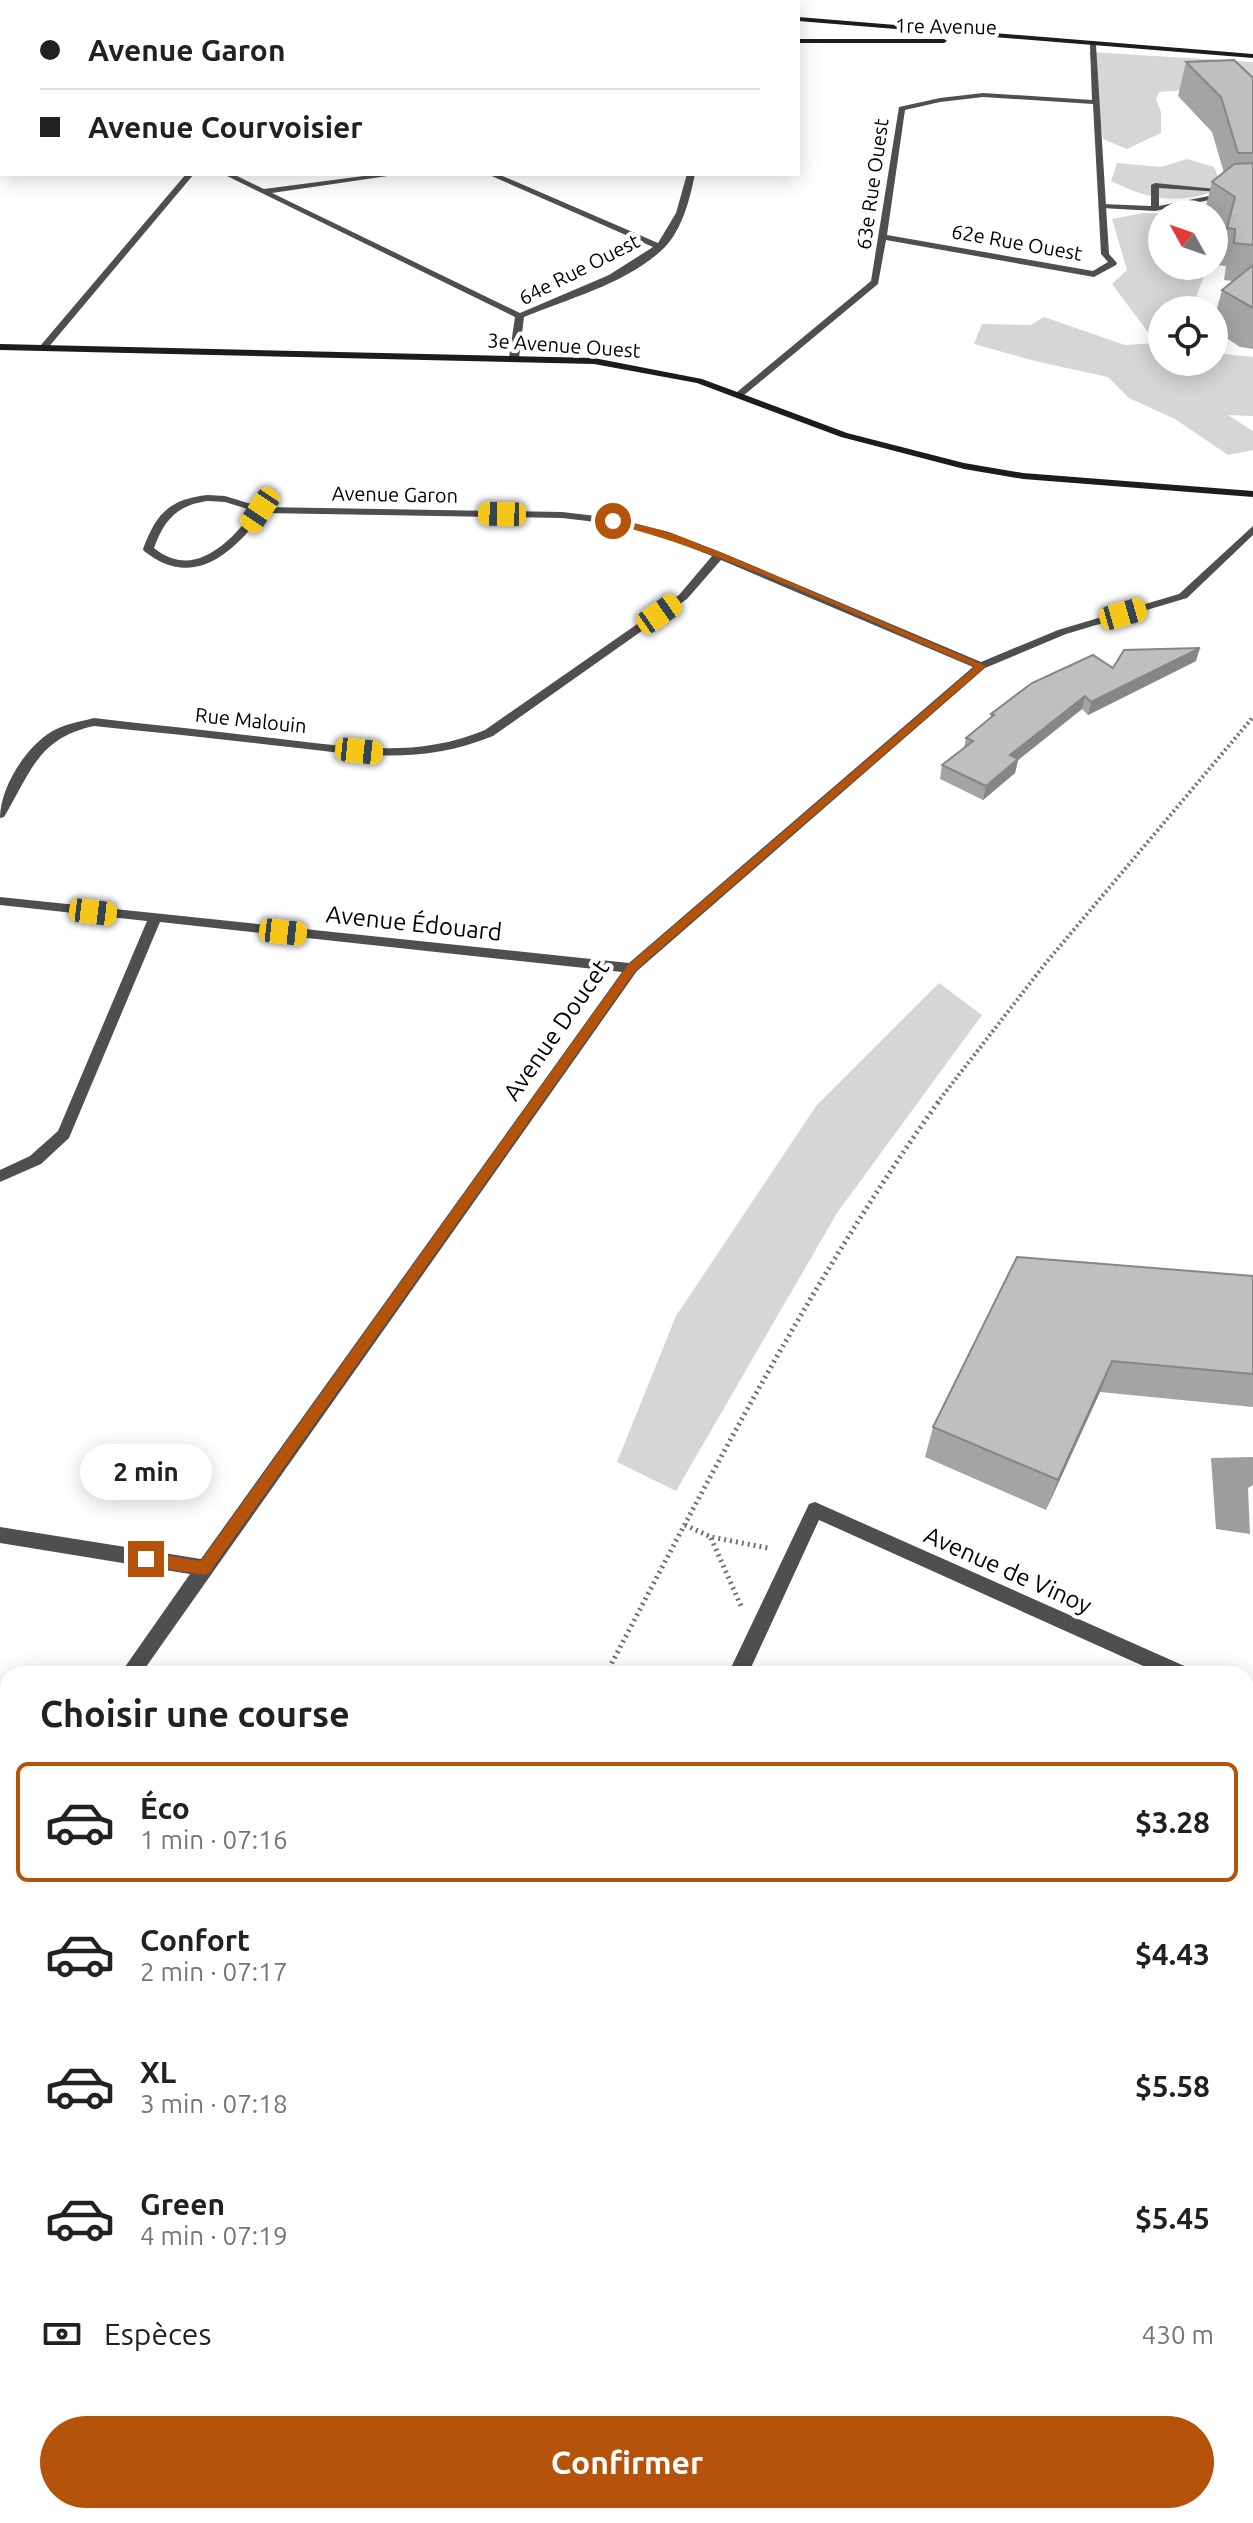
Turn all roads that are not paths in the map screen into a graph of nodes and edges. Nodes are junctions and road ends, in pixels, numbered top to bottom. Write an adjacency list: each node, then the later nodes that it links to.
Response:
1 (800, 19): 5 (street, 1re Avenue)
2 (800, 34): 3 (street)
3 (911, 40): 4 (street, 1re Avenue); 5 (street, 1re Avenue)
4 (800, 41)
5 (1093, 45): 6 (street, 1re Avenue); 7 (street, 62e Rue Ouest)
6 (1253, 56)
7 (1094, 102): 19 (street, 62e Rue Ouest); 21 (street, 63e Rue Ouest)
8 (188, 176): 25 (street)
9 (231, 176): 13 (street)
10 (381, 176): 13 (street)
11 (496, 176): 22 (street)
12 (690, 176): 22 (street, 64e Rue Ouest)
13 (263, 191): 23 (street)
14 (1239, 192): 15 (street); 16 (street); 17 (street); 18 (street)
15 (1253, 193)
16 (1155, 200)
17 (1204, 200)
18 (1228, 202)
19 (1102, 206): 20 (street); 21 (street, 62e Rue Ouest)
20 (1148, 209)
21 (884, 237): 27 (street, 63e Rue Ouest)
22 (660, 247): 23 (street, 64e Rue Ouest)
23 (520, 316): 26 (street, 64e Rue Ouest)
24 (0, 347): 25 (street, 3e Avenue Ouest)
25 (44, 347): 26 (street, 3e Avenue Ouest)
26 (514, 358): 27 (street, 3e Avenue Ouest)
27 (740, 394): 28 (street, 3e Avenue Ouest)
28 (1253, 494)
29 (260, 510): 29 (street, Avenue Garon); 31 (street, Avenue Garon)
30 (1253, 529): 32 (street, Avenue Doucet)
31 (719, 555): 32 (street, Avenue Garon); 33 (street, Rue Malouin)
32 (981, 666): 36 (street, Avenue Doucet)
33 (0, 814)
34 (0, 901): 35 (street, Avenue Édouard)
35 (155, 919): 36 (street, Avenue Édouard); 37 (street)
36 (632, 968): 39 (street, Avenue Doucet)
37 (0, 1176)
38 (0, 1535): 39 (street)
39 (204, 1568): 40 (street, Avenue Doucet)
40 (136, 1666)
41 (742, 1666): 42 (street, Avenue de Vinoy)
42 (1164, 1666)

